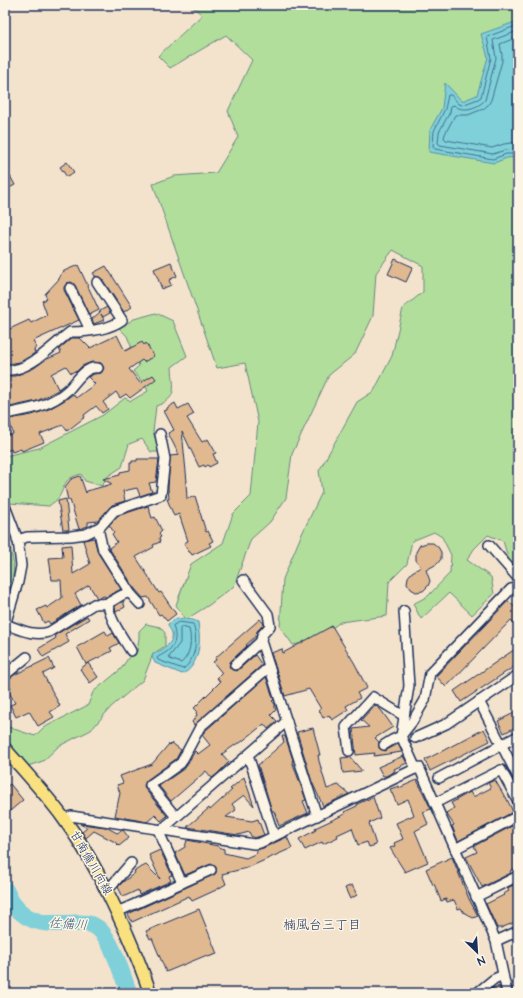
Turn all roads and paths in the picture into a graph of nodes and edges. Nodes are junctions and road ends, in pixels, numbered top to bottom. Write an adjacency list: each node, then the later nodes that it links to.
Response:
1 (97, 282): 3 (street)
2 (70, 288): 3 (street)
3 (90, 330): 5 (street)
4 (98, 368): 6 (street)
5 (5, 370)
6 (5, 414)
7 (160, 434): 9 (street)
8 (5, 506): 10 (street)
9 (98, 528): 10 (street); 15 (street)
10 (17, 540): 19 (street)
11 (489, 545): 12 (street)
12 (518, 578)
13 (243, 580): 20 (street)
14 (518, 588): 30 (street)
15 (130, 592): 16 (street); 17 (street)
16 (108, 603): 19 (street); 21 (street)
17 (140, 604)
18 (404, 611): 28 (street)
19 (5, 625)
20 (261, 641): 23 (street); 24 (street)
21 (131, 650)
22 (27, 657): 25 (street)
23 (235, 665)
24 (269, 667): 29 (street); 45 (street)
25 (5, 675)
26 (518, 675): 27 (street)
27 (479, 701): 32 (street); 34 (street)
28 (404, 716): 30 (street); 36 (street)
29 (287, 721): 37 (street); 43 (street)
30 (400, 736): 33 (street); 38 (street)
31 (518, 736): 34 (street)
32 (415, 738)
33 (384, 745)
34 (501, 745): 39 (street); 40 (street)
35 (5, 749): 46 (main road, 甘南備川向線)
36 (349, 751)
37 (248, 755): 45 (street); 48 (street)
38 (416, 769): 42 (street); 43 (street)
39 (518, 776)
40 (439, 778)
41 (518, 801): 42 (street)
42 (435, 803): 49 (street)
43 (317, 816): 48 (street)
44 (518, 816): 49 (street)
45 (176, 817): 47 (street)
46 (65, 820): 47 (street); 54 (main road, 甘南備川向線)
47 (161, 830): 48 (street); 53 (street)
48 (274, 836)
49 (455, 849): 55 (street)
50 (132, 863): 54 (street)
51 (211, 870): 53 (street)
52 (518, 876): 55 (street)
53 (182, 882): 56 (street)
54 (107, 891): 56 (main road, 甘南備川向線)
55 (476, 898): 58 (street)
56 (117, 912): 60 (main road, 甘南備川向線)
57 (518, 931): 58 (street)
58 (496, 941): 59 (street)
59 (503, 975): 61 (street); 62 (street)
60 (150, 993)
61 (476, 993)
62 (507, 993)

